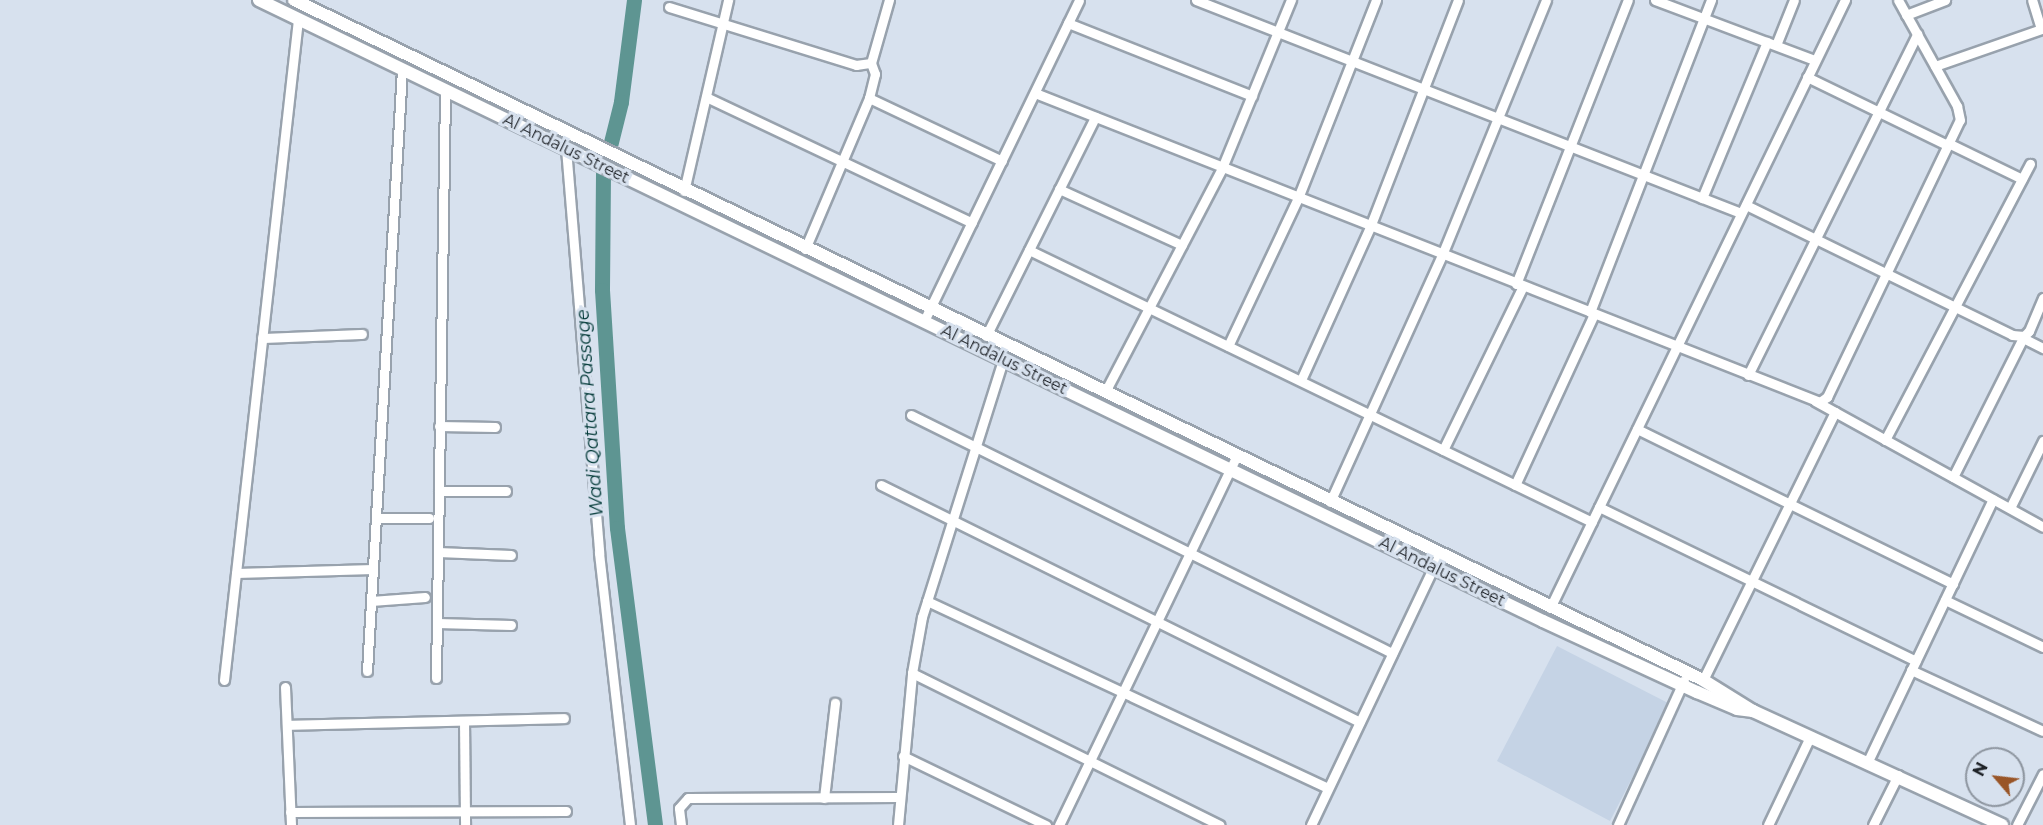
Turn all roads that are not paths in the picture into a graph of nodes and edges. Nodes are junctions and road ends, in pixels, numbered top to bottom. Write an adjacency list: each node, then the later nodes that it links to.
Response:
1 (259, 0): 23 (main road, Al Andalus Street)
2 (294, 0): 54 (main road, Al Andalus Street)
3 (729, 0): 24 (street)
4 (889, 0): 31 (street)
5 (1079, 0): 25 (street)
6 (1196, 0): 19 (street)
7 (1291, 0): 26 (street)
8 (1376, 0): 30 (street)
9 (1458, 0): 36 (street)
10 (1546, 0): 43 (street)
11 (1628, 0): 45 (street)
12 (1655, 0): 22 (street)
13 (1711, 0): 22 (street)
14 (1794, 0): 28 (street)
15 (1845, 0): 29 (street)
16 (1898, 0): 21 (street)
17 (1944, 0): 21 (street)
18 (2032, 0): 32 (street)
19 (1207, 2): 26 (street)
20 (669, 8): 24 (street)
21 (1906, 15): 27 (street)
22 (1704, 18): 28 (street); 51 (street)
23 (298, 19): 33 (main road, Al Andalus Street); 76 (street)
24 (723, 23): 31 (street); 39 (street)
25 (1068, 23): 37 (street); 38 (street)
26 (1278, 33): 30 (street); 38 (street)
27 (1917, 34): 32 (street); 41 (street)
28 (1772, 44): 29 (street); 56 (street)
29 (1815, 60): 34 (street)
30 (1351, 62): 36 (street); 55 (street)
31 (871, 63): 40 (street)
32 (1935, 66): 44 (street)
33 (402, 69): 35 (main road, Al Andalus Street); 107 (street)
34 (1807, 77): 41 (street); 57 (street)
35 (445, 90): 46 (main road, Al Andalus Street); 88 (street)
36 (1423, 90): 43 (street); 59 (street)
37 (1035, 93): 42 (street); 47 (street)
38 (1251, 96): 50 (street)
39 (706, 97): 48 (street); 54 (street)
40 (869, 98): 47 (street); 48 (street)
41 (1880, 114): 44 (street); 60 (street)
42 (1095, 117): 50 (street); 53 (street)
43 (1498, 119): 45 (street); 64 (street)
44 (1948, 144): 52 (street); 65 (street)
45 (1569, 147): 51 (street); 66 (street)
46 (566, 148): 72 (main road, Al Andalus Street); 163 (street)
47 (1002, 161): 58 (street)
48 (843, 162): 58 (street); 62 (street)
49 (2030, 164): 52 (street)
50 (1222, 168): 55 (street); 61 (street)
51 (1643, 176): 56 (street); 71 (street)
52 (2022, 179): 68 (street)
53 (1059, 189): 61 (street); 63 (street)
54 (684, 191): 62 (main road, Al Andalus Street)
55 (1298, 198): 59 (street); 77 (street)
56 (1702, 198): 57 (street)
57 (1743, 209): 60 (street); 78 (street)
58 (972, 223): 69 (street)
59 (1370, 227): 64 (street); 82 (street)
60 (1818, 240): 65 (street); 81 (street)
61 (1182, 245): 70 (street)
62 (805, 249): 69 (main road, Al Andalus Street)
63 (1029, 250): 70 (street); 74 (street)
64 (1442, 255): 66 (street); 86 (street)
65 (1886, 273): 68 (street); 84 (street)
66 (1519, 285): 71 (street); 94 (street)
67 (2043, 298): 75 (street)
68 (1955, 307): 75 (street); 91 (street)
69 (931, 309): 72 (street); 74 (main road, Al Andalus Street)
70 (1148, 309): 77 (street); 83 (street)
71 (1592, 313): 78 (street); 98 (street)
72 (924, 321): 80 (main road, Al Andalus Street)
73 (362, 334): 76 (street)
74 (986, 336): 83 (main road, Al Andalus Street)
75 (2023, 337): 79 (street); 97 (street)
76 (262, 338): 118 (street)
77 (1228, 346): 82 (street)
78 (1677, 346): 81 (street); 90 (street)
79 (2043, 348)
80 (1003, 360): 93 (street); 96 (main road, Al Andalus Street)
81 (1748, 375): 84 (street)
82 (1301, 380): 86 (street)
83 (1105, 392): 95 (main road, Al Andalus Street)
84 (1815, 402): 85 (street)
85 (1835, 412): 91 (street); 104 (street)
86 (1370, 414): 94 (street); 103 (street)
87 (911, 415): 93 (street)
88 (439, 426): 89 (street); 100 (street)
89 (495, 427)
90 (1637, 429): 104 (street); 105 (street)
91 (1885, 440): 97 (street)
92 (2043, 441): 106 (street)
93 (974, 449): 109 (street); 114 (street)
94 (1443, 450): 98 (street)
95 (1236, 457): 96 (street); 103 (main road, Al Andalus Street)
96 (1230, 469): 114 (street); 116 (main road, Al Andalus Street)
97 (1953, 477): 102 (street)
98 (1515, 484): 110 (street)
99 (881, 485): 109 (street)
100 (439, 491): 101 (street); 112 (street)
101 (506, 491)
102 (1994, 499): 106 (street); 120 (street)
103 (1330, 502): 115 (main road, Al Andalus Street)
104 (1790, 504): 119 (street); 120 (street)
105 (1599, 507): 110 (street); 119 (street)
106 (2010, 508): 111 (street)
107 (376, 518): 108 (street); 117 (street)
108 (429, 518)
109 (952, 522): 124 (street); 126 (street)
110 (1592, 522): 125 (street)
111 (2043, 526)
112 (438, 552): 113 (street); 127 (street)
113 (511, 555)
114 (1188, 555): 126 (street); 130 (street)
115 (1439, 556): 116 (street); 125 (main road, Al Andalus Street)
116 (1433, 568): 130 (street); 139 (main road, Al Andalus Street)
117 (373, 569): 118 (street); 123 (street)
118 (236, 573): 137 (street)
119 (1752, 581): 131 (street); 138 (street)
120 (1953, 584): 122 (street)
121 (425, 597): 123 (street)
122 (1945, 600): 129 (street); 131 (street)
123 (371, 601): 133 (street)
124 (927, 601): 135 (street); 141 (street)
125 (1550, 608): 134 (main road, Al Andalus Street)
126 (1156, 622): 141 (street); 146 (street)
127 (437, 623): 128 (street); 136 (street)
128 (511, 625)
129 (2043, 647)
130 (1392, 653): 146 (street)
131 (1916, 661): 132 (street)
132 (1911, 670): 148 (street); 152 (street)
133 (367, 671)
134 (1687, 672): 138 (main road, Al Andalus Street); 139 (street)
135 (912, 673): 150 (street); 151 (street)
136 (436, 678)
137 (224, 680)
138 (1703, 680): 143 (main road, Al Andalus Street)
139 (1682, 686): 143 (main road, Al Andalus Street); 170 (street)
140 (285, 687): 147 (street)
141 (1123, 693): 151 (street); 155 (street)
142 (835, 703): 157 (street)
143 (1753, 711): 149 (main road, Al Andalus Street)
144 (564, 718): 145 (street)
145 (464, 721): 147 (street); 158 (street)
146 (1360, 722): 155 (street)
147 (287, 725): 160 (street)
148 (2043, 731)
149 (1810, 737): 152 (main road, Al Andalus Street); 171 (street)
150 (903, 756): 156 (street); 166 (street)
151 (1090, 760): 167 (street); 168 (street)
152 (1868, 760): 154 (main road, Al Andalus Street)
153 (2043, 774): 174 (street)
154 (1898, 775): 172 (street); 173 (main road, Al Andalus Street)
155 (1328, 788): 169 (street)
156 (899, 797): 157 (street); 165 (street)
157 (825, 798): 164 (street)
158 (465, 809): 159 (street); 160 (street); 162 (street)
159 (566, 811)
160 (290, 812): 161 (street)
161 (291, 825)
162 (465, 825)
163 (630, 825)
164 (681, 825)
165 (898, 825)
166 (1046, 825)
167 (1059, 825)
168 (1219, 825)
169 (1311, 825)
170 (1618, 825)
171 (1768, 825)
172 (1873, 825)
173 (2002, 825)
174 (2017, 825)

